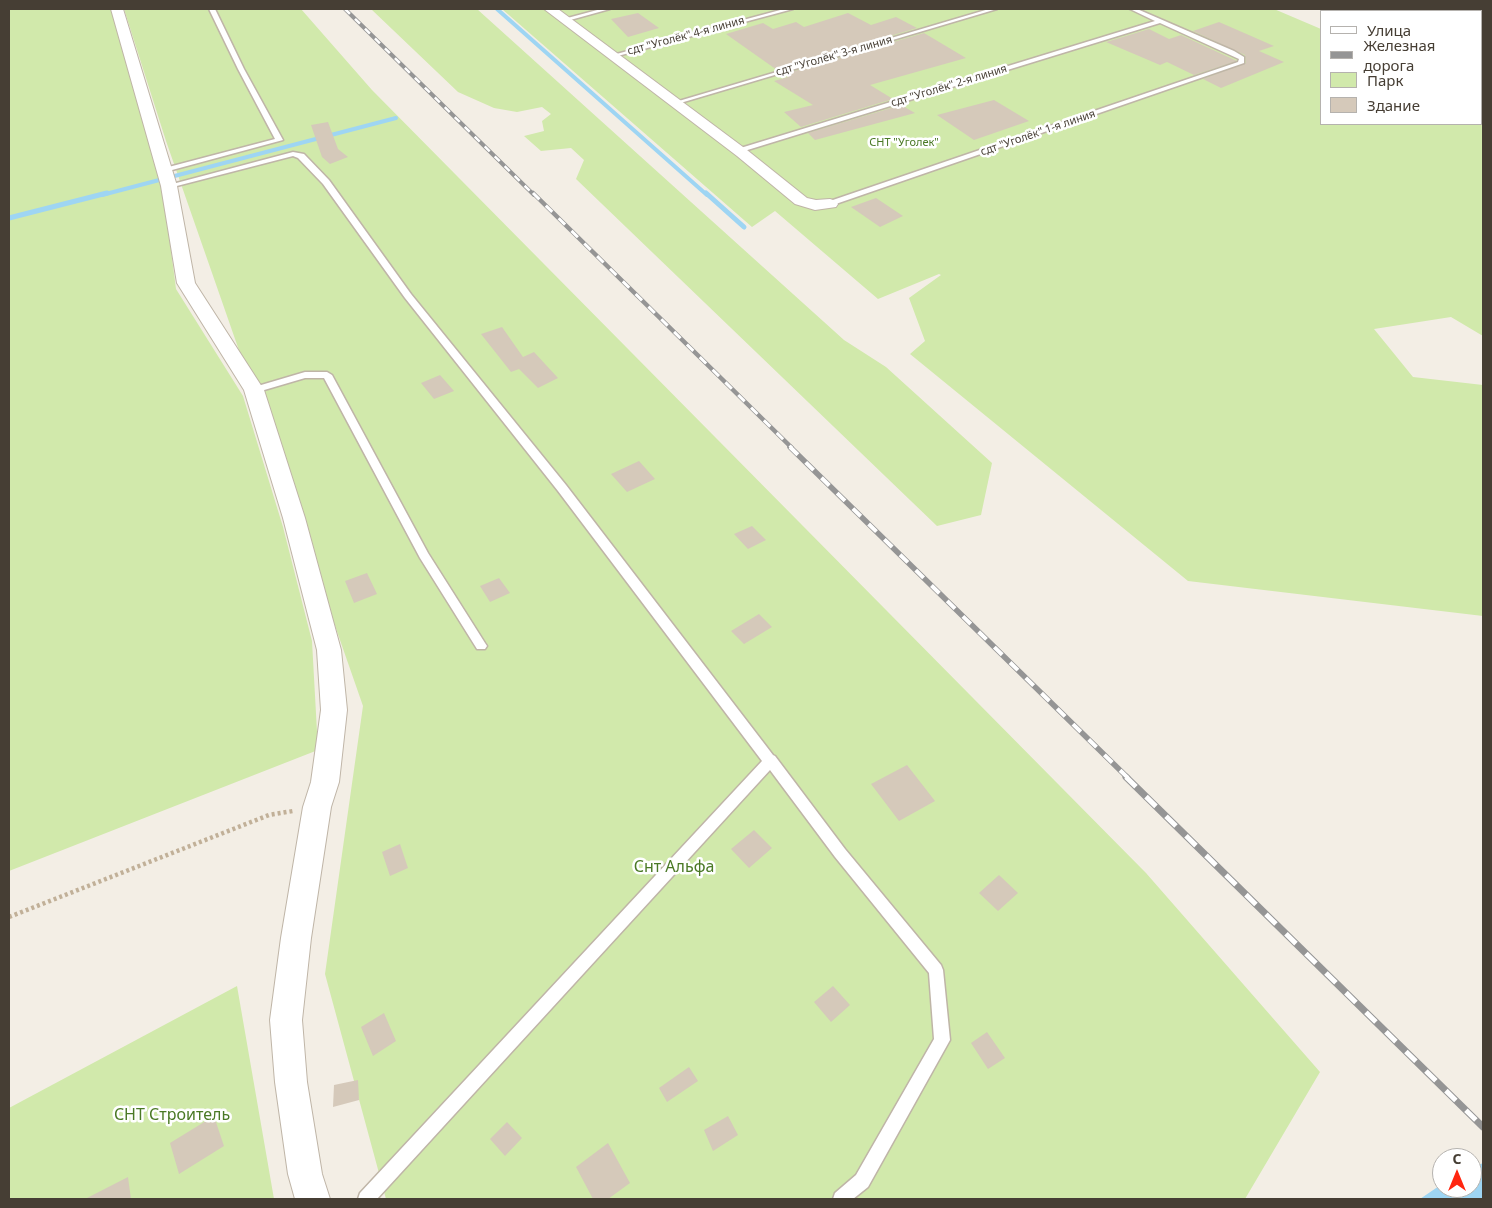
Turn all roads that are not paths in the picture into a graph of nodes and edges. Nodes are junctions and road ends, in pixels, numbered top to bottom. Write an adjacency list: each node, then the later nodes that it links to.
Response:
1 (117, 9): 13 (street)
2 (212, 9): 13 (lane)
3 (550, 9): 8 (street)
4 (607, 9): 8 (lane)
5 (790, 9): 10 (lane, сдт "Уголёк" 4-я линия)
6 (994, 9): 11 (lane, сдт "Уголёк" 3-я линия)
7 (1133, 9): 9 (lane)
8 (563, 20): 10 (street)
9 (1160, 21): 12 (lane, сдт "Уголёк" 2-я линия); 14 (lane, сдт "Уголёк" 1-я линия)
10 (612, 56): 11 (street)
11 (675, 103): 12 (street)
12 (738, 150): 14 (street)
13 (166, 179): 15 (street); 17 (lane)
14 (830, 204)
15 (254, 390): 16 (lane); 18 (street)
16 (481, 646)
17 (771, 760): 19 (lane); 20 (lane)
18 (313, 1199)
19 (366, 1199)
20 (841, 1199)

